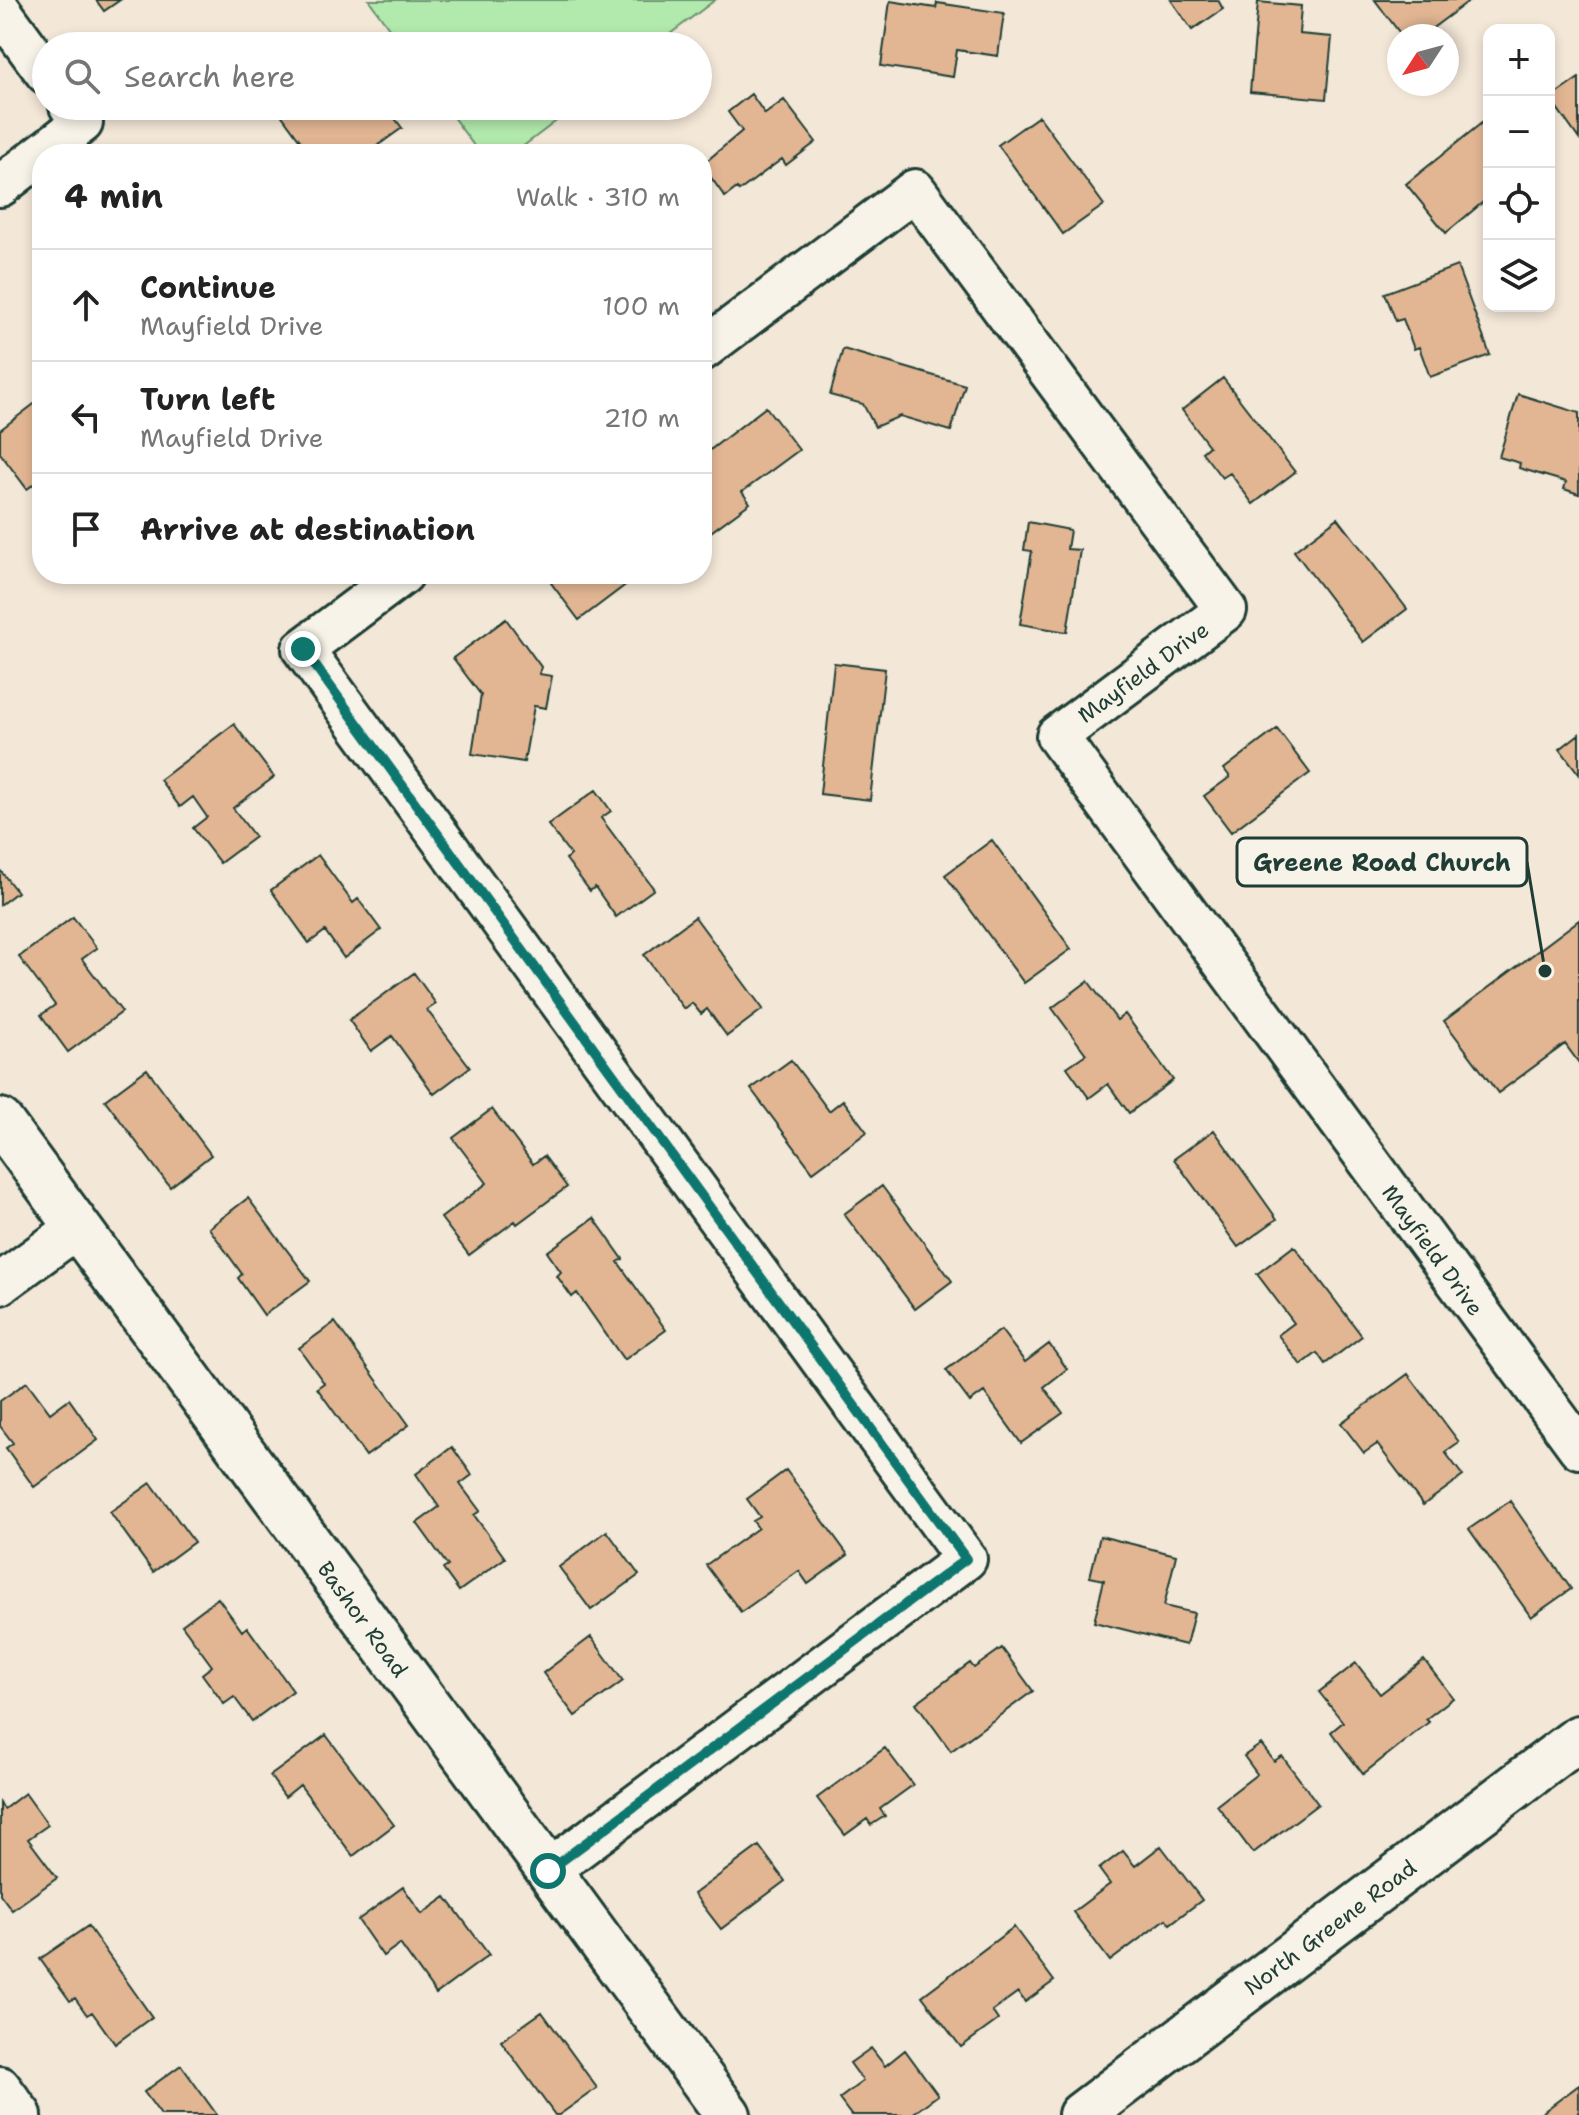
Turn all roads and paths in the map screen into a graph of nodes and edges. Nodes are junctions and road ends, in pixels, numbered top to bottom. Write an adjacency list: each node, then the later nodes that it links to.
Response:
1 (0, 10): 2 (street)
2 (32, 54)
3 (71, 120): 4 (street)
4 (45, 144)
5 (32, 156): 6 (street)
6 (0, 186)
7 (712, 342): 12 (street, Mayfield Drive)
8 (390, 584): 14 (street)
9 (0, 1121): 10 (street, Bashor Road)
10 (78, 1227): 11 (street); 14 (street, Bashor Road)
11 (0, 1284)
12 (1579, 1448)
13 (1579, 1738): 18 (street, North Greene Road)
14 (548, 1871): 17 (street, Bashor Road)
15 (0, 2087): 16 (street)
16 (21, 2115)
17 (728, 2115)
18 (1081, 2115)

